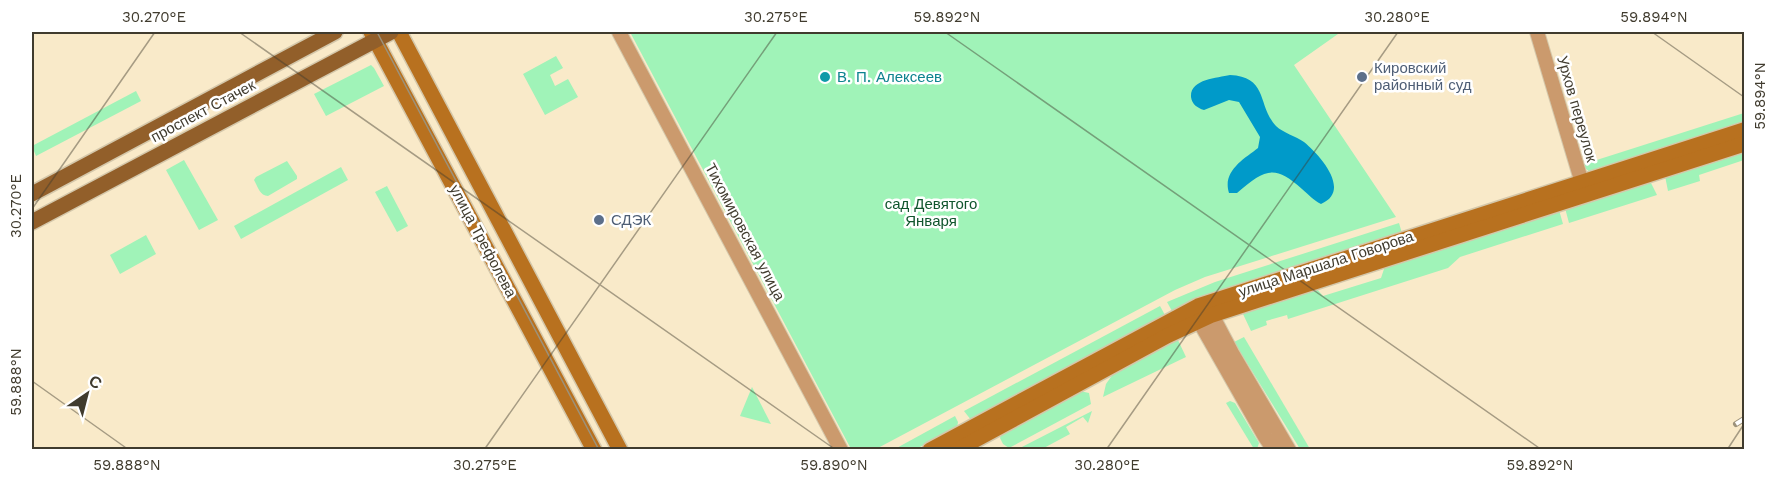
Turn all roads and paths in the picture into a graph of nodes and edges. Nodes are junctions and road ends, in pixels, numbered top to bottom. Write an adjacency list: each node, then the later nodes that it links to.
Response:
1 (335, 32): 10 (main road, проспект Стачек)
2 (391, 32): 6 (main road, проспект Стачек)
3 (399, 32): 14 (main road, улица Трефолева)
4 (619, 32): 15 (street, Тихомировская улица)
5 (1537, 32): 9 (street, Урхов переулок)
6 (373, 36): 11 (main road, проспект Стачек); 13 (main road, улица Трефолева)
7 (1744, 130): 9 (main road, улица Маршала Говорова)
8 (1744, 144): 9 (main road, улица Маршала Говорова)
9 (1583, 189): 12 (main road, улица Маршала Говорова)
10 (32, 194)
11 (32, 222)
12 (1203, 314): 16 (main road, улица Маршала Говорова); 17 (main road, улица Маршала Говорова); 18 (street); 19 (street)
13 (594, 450)
14 (620, 450)
15 (841, 450)
16 (930, 450)
17 (957, 450)
18 (1274, 450)
19 (1289, 450)

